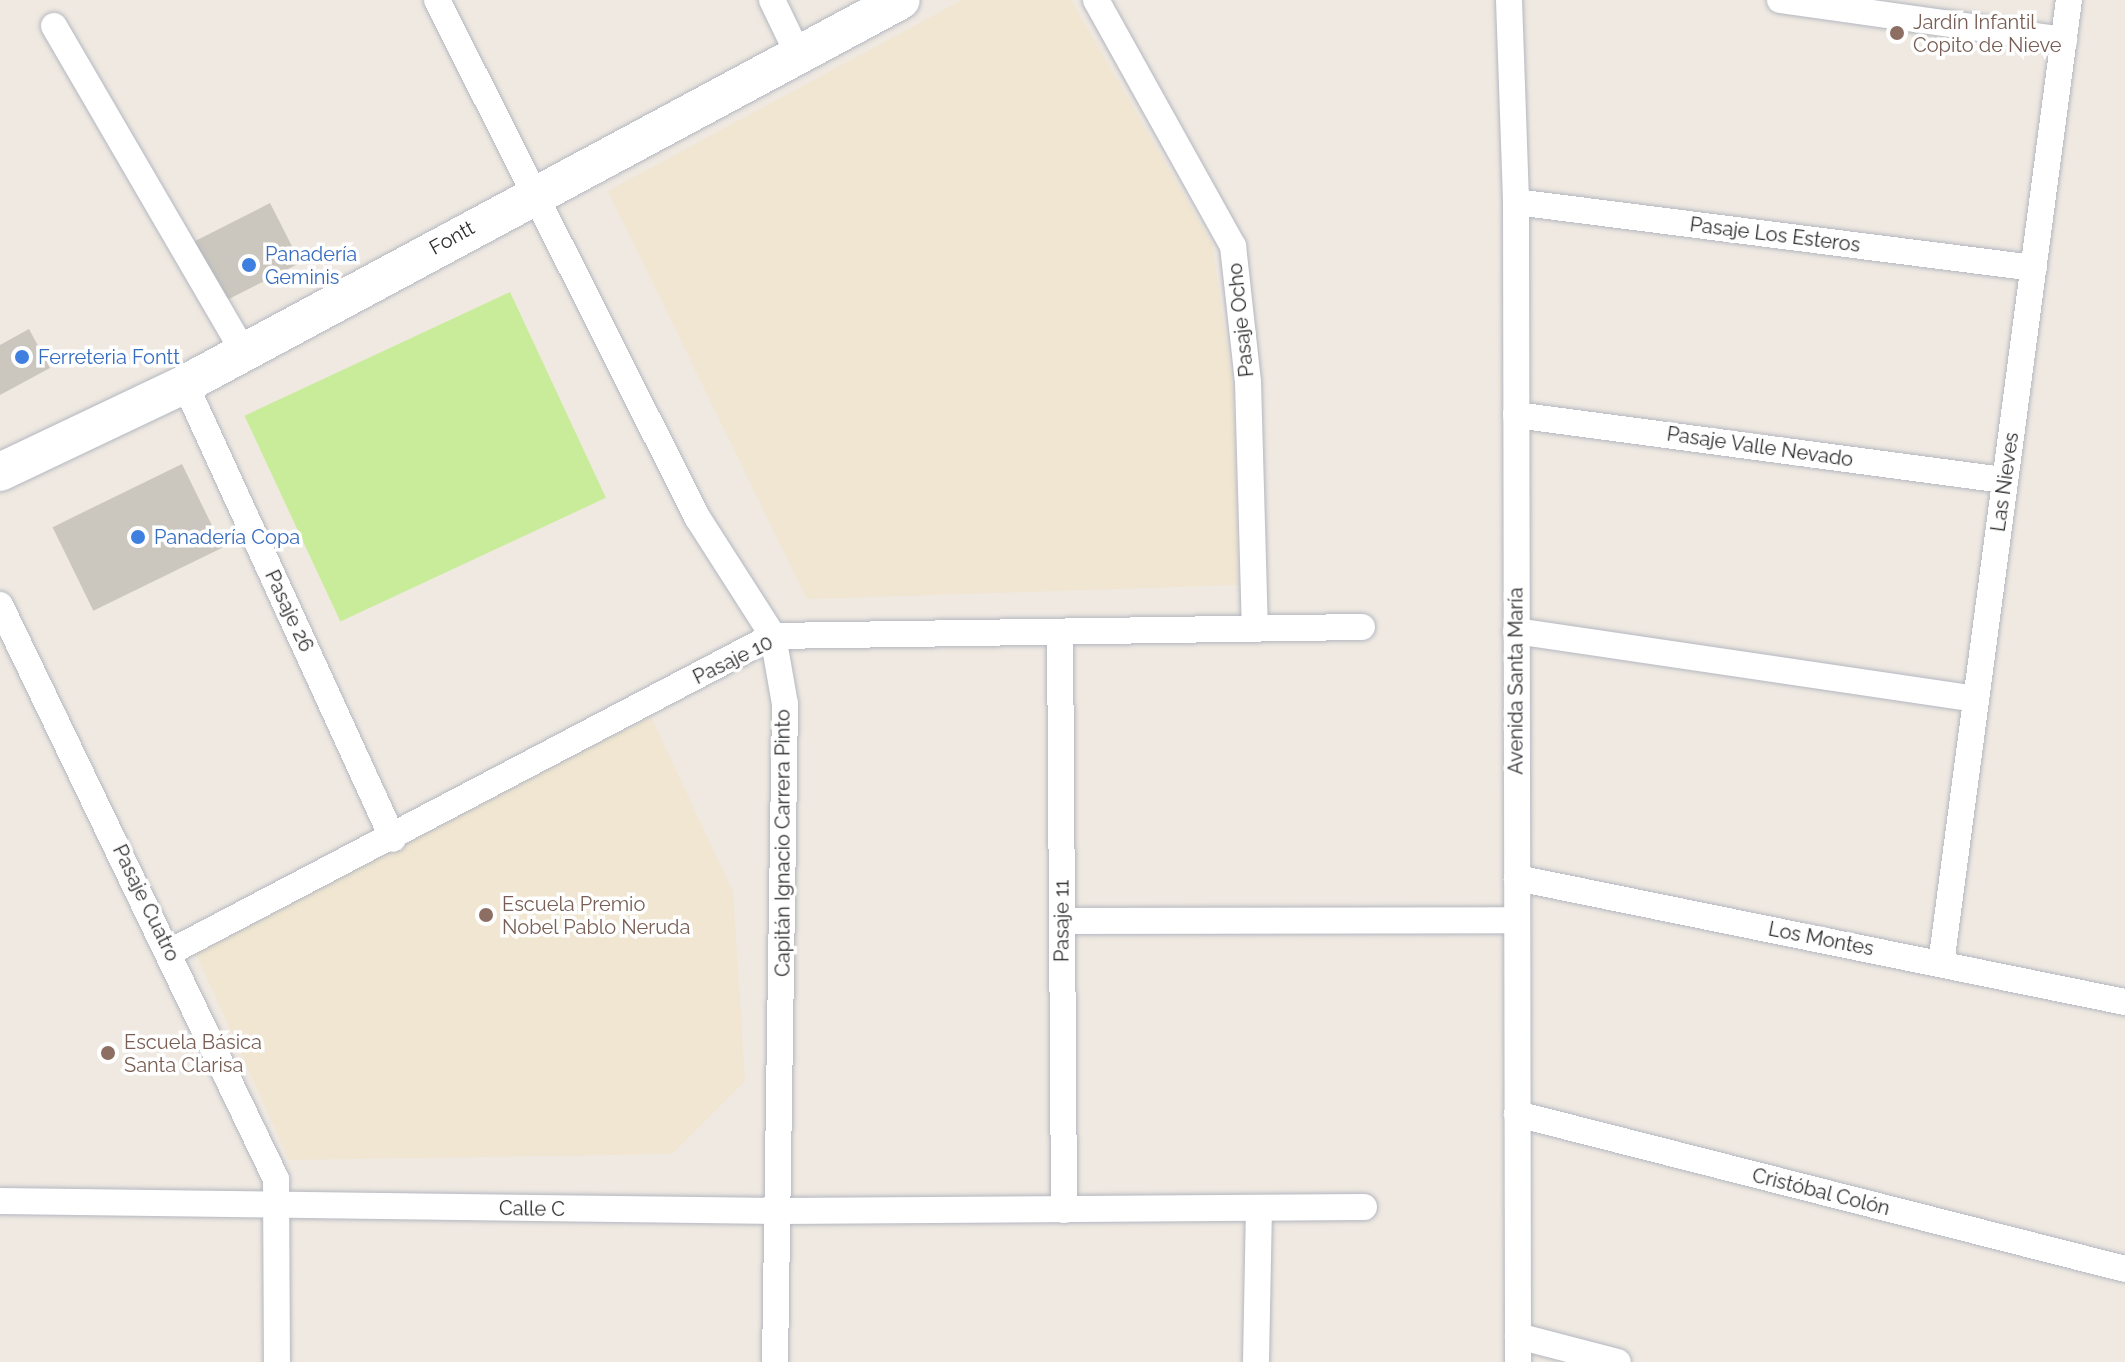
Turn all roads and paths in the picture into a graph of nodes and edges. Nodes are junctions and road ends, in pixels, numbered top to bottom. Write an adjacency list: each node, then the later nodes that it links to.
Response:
1 (437, 0): 11 (street, Capitán Ignacio Carrera Pinto)
2 (772, 0): 10 (street)
3 (901, 0): 10 (main road, Fontt)
4 (1096, 0): 21 (street, Pasaje Ocho)
5 (1509, 0): 12 (street, Avenida Santa María)
6 (1780, 0): 9 (street)
7 (2069, 0): 9 (street, Las Nieves)
8 (54, 26): 14 (street)
9 (2064, 40): 13 (street, Las Nieves)
10 (797, 52): 11 (main road, Fontt)
11 (535, 192): 14 (main road, Fontt); 24 (street, Capitán Ignacio Carrera Pinto)
12 (1516, 202): 13 (street, Pasaje Los Esteros); 16 (street, Avenida Santa María)
13 (2034, 268): 18 (street, Las Nieves)
14 (243, 351): 15 (main road, Fontt)
15 (185, 384): 17 (main road, Fontt); 26 (street, Pasaje 26)
16 (1516, 415): 18 (street, Pasaje Valle Nevado); 22 (street, Avenida Santa María)
17 (0, 472)
18 (2005, 480): 25 (street, Las Nieves)
19 (0, 605): 30 (street, Pasaje Cuatro)
20 (1362, 627): 21 (street, Pasaje 10)
21 (1255, 628): 23 (street, Pasaje 10)
22 (1516, 631): 25 (street); 27 (street, Avenida Santa María)
23 (1060, 632): 24 (street, Pasaje 10); 29 (street, Pasaje 11)
24 (773, 636): 26 (street, Pasaje 10); 39 (street, Capitán Ignacio Carrera Pinto)
25 (1976, 699): 31 (street, Las Nieves)
26 (393, 839): 30 (street, Pasaje 10)
27 (1517, 878): 28 (street, Avenida Santa María); 31 (street, Los Montes)
28 (1517, 920): 29 (street); 33 (street, Avenida Santa María)
29 (1062, 921): 38 (street, Pasaje 11)
30 (170, 952): 35 (street, Pasaje Cuatro)
31 (1941, 964): 32 (street, Los Montes)
32 (2125, 1002)
33 (1517, 1114): 40 (street, Cristóbal Colón); 41 (street, Avenida Santa María)
34 (0, 1201): 35 (street, Calle C)
35 (278, 1206): 39 (street, Calle C); 42 (street, Pasaje Cuatro)
36 (1364, 1207): 37 (street, Calle C)
37 (1259, 1208): 38 (street, Calle C); 44 (street)
38 (1064, 1210): 39 (street, Calle C)
39 (779, 1211): 43 (street, Capitán Ignacio Carrera Pinto)
40 (2125, 1269)
41 (1518, 1336): 45 (street, Avenida Santa María); 46 (street)
42 (277, 1362)
43 (775, 1362)
44 (1256, 1362)
45 (1518, 1362)
46 (1618, 1362)

